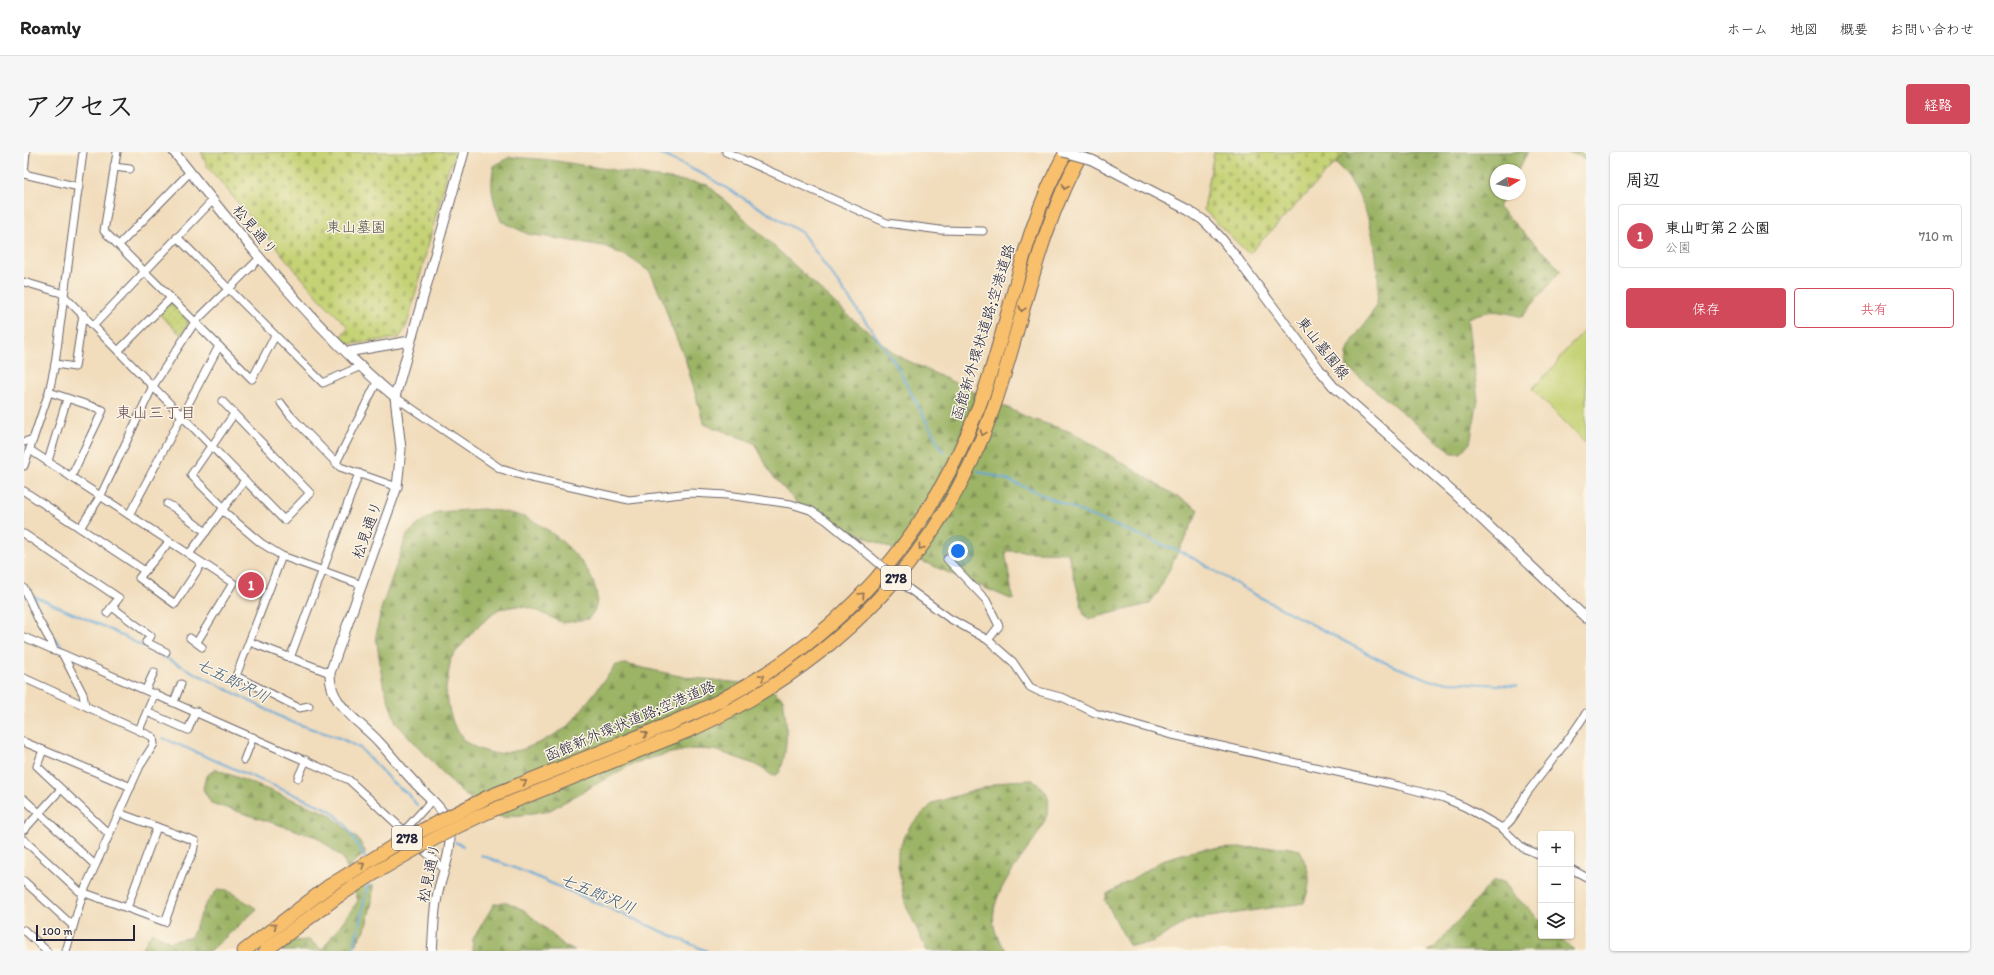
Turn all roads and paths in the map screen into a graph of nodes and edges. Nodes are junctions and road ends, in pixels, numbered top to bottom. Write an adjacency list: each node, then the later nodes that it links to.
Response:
1 (26, 152): 12 (street)
2 (83, 152): 12 (street)
3 (117, 152): 9 (street)
4 (174, 152): 11 (street, 松見通り)
5 (464, 152): 27 (street)
6 (726, 152): 14 (street)
7 (1065, 152): 8 (street, 東山墓園線, bridge); 124 (highway, 函館新外環状道路;空港道路 / 278, one-way to 7, bridge)
8 (1087, 156): 72 (street, 東山墓園線); 125 (highway, 函館新外環状道路;空港道路 / 278, one-way to 125, bridge)
9 (114, 167): 10 (street); 16 (street)
10 (130, 169)
11 (190, 172): 13 (street, 松見通り); 16 (street)
12 (79, 187): 21 (street)
13 (213, 200): 15 (street); 17 (street, 松見通り)
14 (983, 231)
15 (178, 237): 18 (street); 20 (street)
16 (119, 245): 18 (street)
17 (260, 258): 20 (street); 30 (street, 松見通り)
18 (145, 271): 22 (street); 25 (street)
19 (24, 282): 21 (street)
20 (229, 289): 24 (street); 26 (street)
21 (65, 297): 23 (street); 31 (street)
22 (171, 298): 24 (street); 29 (street)
23 (83, 314): 25 (street); 31 (street)
24 (195, 322): 28 (street); 34 (street)
25 (94, 325): 29 (street)
26 (275, 336): 28 (street); 32 (street)
27 (410, 342): 30 (street); 36 (street)
28 (219, 346): 40 (street)
29 (119, 350): 34 (street)
30 (347, 352): 32 (street, 松見通り)
31 (55, 364): 35 (street)
32 (362, 366): 33 (street, 松見通り)
33 (377, 382): 36 (street, 松見通り); 47 (street)
34 (153, 386): 40 (street); 54 (street)
35 (48, 392): 37 (street); 42 (street)
36 (395, 397): 52 (street, 松見通り); 74 (street, bridge)
37 (67, 399): 46 (street); 50 (street)
38 (222, 401): 41 (street)
39 (281, 403): 47 (street)
40 (182, 414): 44 (street); 57 (street)
41 (234, 414): 44 (street); 51 (street)
42 (33, 439): 43 (street); 45 (street)
43 (24, 442)
44 (212, 446): 51 (street); 56 (street)
45 (30, 450): 46 (street); 48 (street)
46 (48, 461): 50 (street)
47 (336, 463): 49 (street)
48 (24, 466)
49 (359, 473): 52 (street); 67 (street)
50 (71, 477): 54 (street)
51 (245, 480): 56 (street)
52 (397, 487): 68 (street, 松見通り)
53 (24, 491): 58 (street)
54 (100, 497): 57 (street); 58 (street)
55 (166, 504): 59 (street)
56 (223, 509): 59 (street); 63 (street)
57 (128, 515): 61 (street)
58 (80, 528): 66 (street)
59 (206, 532): 62 (street)
60 (24, 534): 70 (street)
61 (169, 542): 62 (street); 66 (street)
62 (189, 554): 65 (street)
63 (282, 556): 67 (street); 75 (street)
64 (947, 558): 74 (street)
65 (202, 563): 66 (street); 76 (street)
66 (145, 571)
67 (322, 571): 68 (street); 80 (street)
68 (362, 585): 82 (street, 松見通り)
69 (25, 589): 77 (street)
70 (112, 606): 71 (street); 78 (street)
71 (107, 613)
72 (1586, 618)
73 (24, 638): 77 (street)
74 (988, 640): 107 (street)
75 (250, 642): 80 (street); 89 (street)
76 (202, 647)
77 (54, 651): 79 (street)
78 (166, 652)
79 (63, 655): 85 (street); 88 (street)
80 (290, 658): 82 (street)
81 (154, 672): 85 (street)
82 (330, 673): 103 (street, 松見通り)
83 (24, 678): 88 (street)
84 (181, 684): 87 (street)
85 (146, 689): 86 (street)
86 (154, 693): 87 (street); 90 (street)
87 (174, 702): 91 (street)
88 (85, 706): 93 (street)
89 (309, 706)
90 (147, 712): 91 (street); 93 (street)
91 (196, 712): 94 (street)
92 (1586, 713): 107 (street)
93 (139, 730): 100 (street)
94 (253, 737): 97 (street); 98 (street)
95 (24, 742): 96 (street)
96 (43, 750): 100 (street); 101 (street)
97 (244, 760)
98 (306, 760): 99 (street); 109 (street)
99 (298, 778)
100 (131, 787): 104 (street)
101 (62, 789): 105 (street); 110 (street)
102 (24, 799): 105 (street)
103 (432, 800): 109 (street); 114 (street, 松見通り)
104 (119, 813): 106 (street); 110 (street)
105 (40, 814): 108 (street); 113 (street)
106 (157, 827): 119 (street); 119 (street)
107 (1502, 828): 112 (street)
108 (24, 830)
109 (404, 831): 114 (street)
110 (109, 834): 113 (street)
111 (24, 840): 118 (street)
112 (1538, 854)
113 (95, 865): 118 (street)
114 (444, 869): 126 (street, 松見通り)
115 (1574, 872): 116 (street)
116 (1586, 878)
117 (24, 882): 120 (street)
118 (83, 893): 119 (street); 120 (street)
119 (127, 908)
120 (72, 925): 123 (street)
121 (24, 930): 122 (street)
122 (47, 951)
123 (66, 951)
124 (244, 951)
125 (265, 951)
126 (432, 951)

